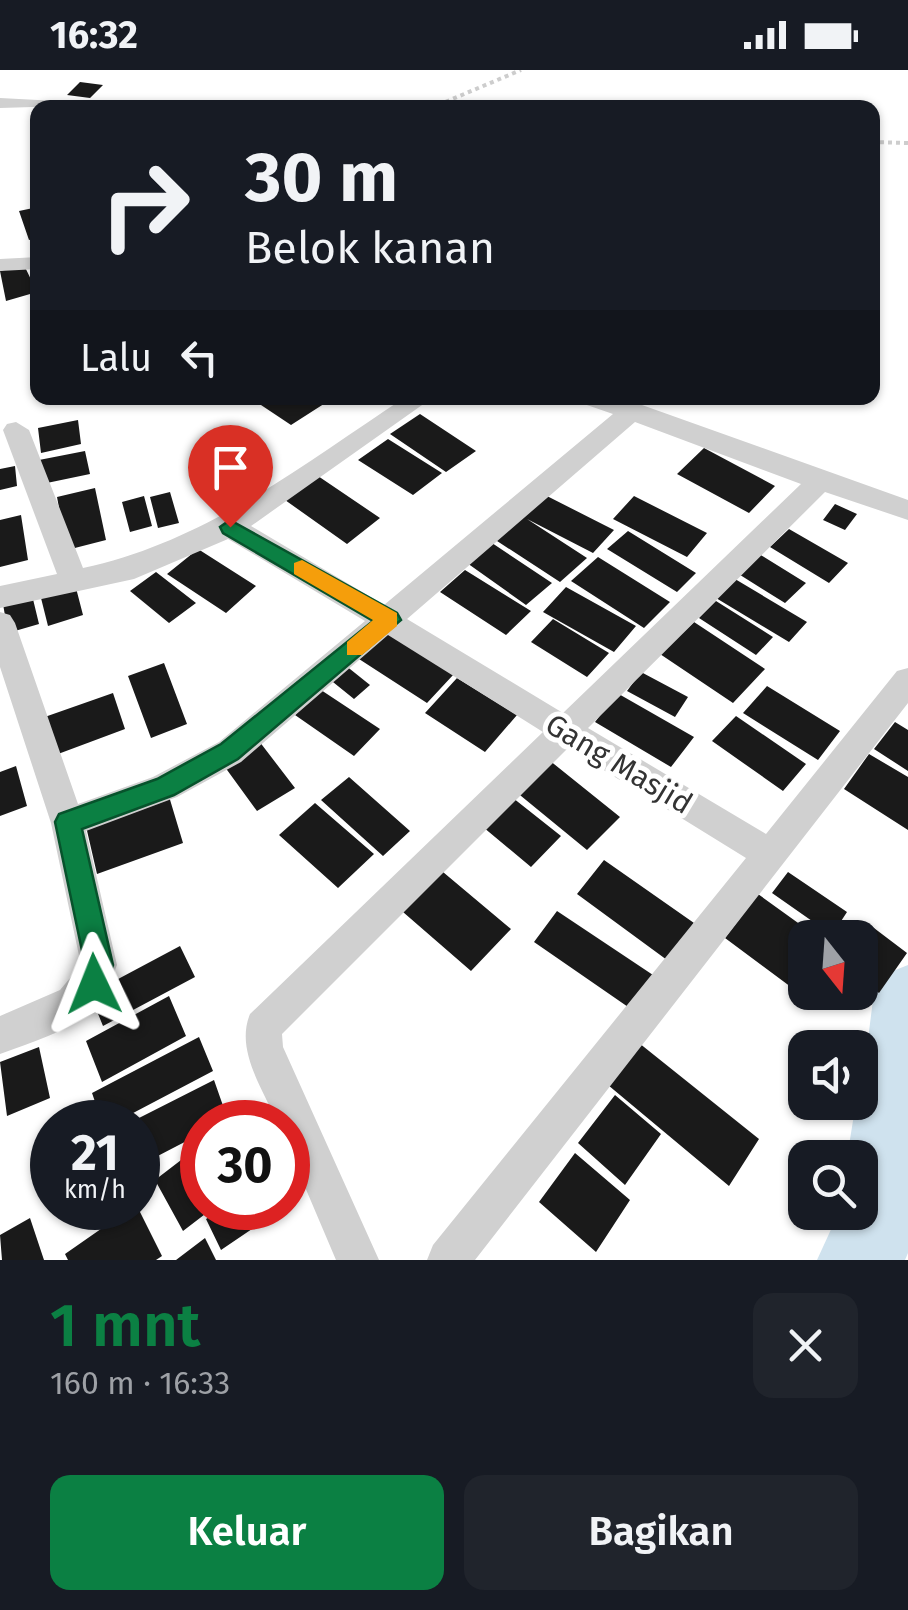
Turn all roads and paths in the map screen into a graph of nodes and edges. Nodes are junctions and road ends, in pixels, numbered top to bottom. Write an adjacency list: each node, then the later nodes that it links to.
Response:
1 (522, 70): 2 (path)
2 (450, 100)
3 (0, 103): 4 (street)
4 (30, 105)
5 (880, 142): 6 (path)
6 (908, 143)
7 (30, 263): 8 (street)
8 (0, 265)
9 (410, 405): 15 (street)
10 (615, 405): 11 (street)
11 (633, 411): 13 (street); 18 (street)
12 (16, 430): 16 (street)
13 (820, 482): 14 (street); 21 (street)
14 (908, 510)
15 (230, 527): 16 (street); 18 (street, Gang Masjid)
16 (74, 582): 17 (street)
17 (0, 598)
18 (390, 620): 21 (street, Gang Masjid); 22 (street)
19 (0, 623): 22 (street)
20 (908, 680): 23 (street)
21 (564, 732): 23 (street, Gang Masjid); 25 (street)
22 (68, 822): 24 (street)
23 (772, 856): 26 (street)
24 (0, 1035)
25 (358, 1260)
26 (448, 1260)

